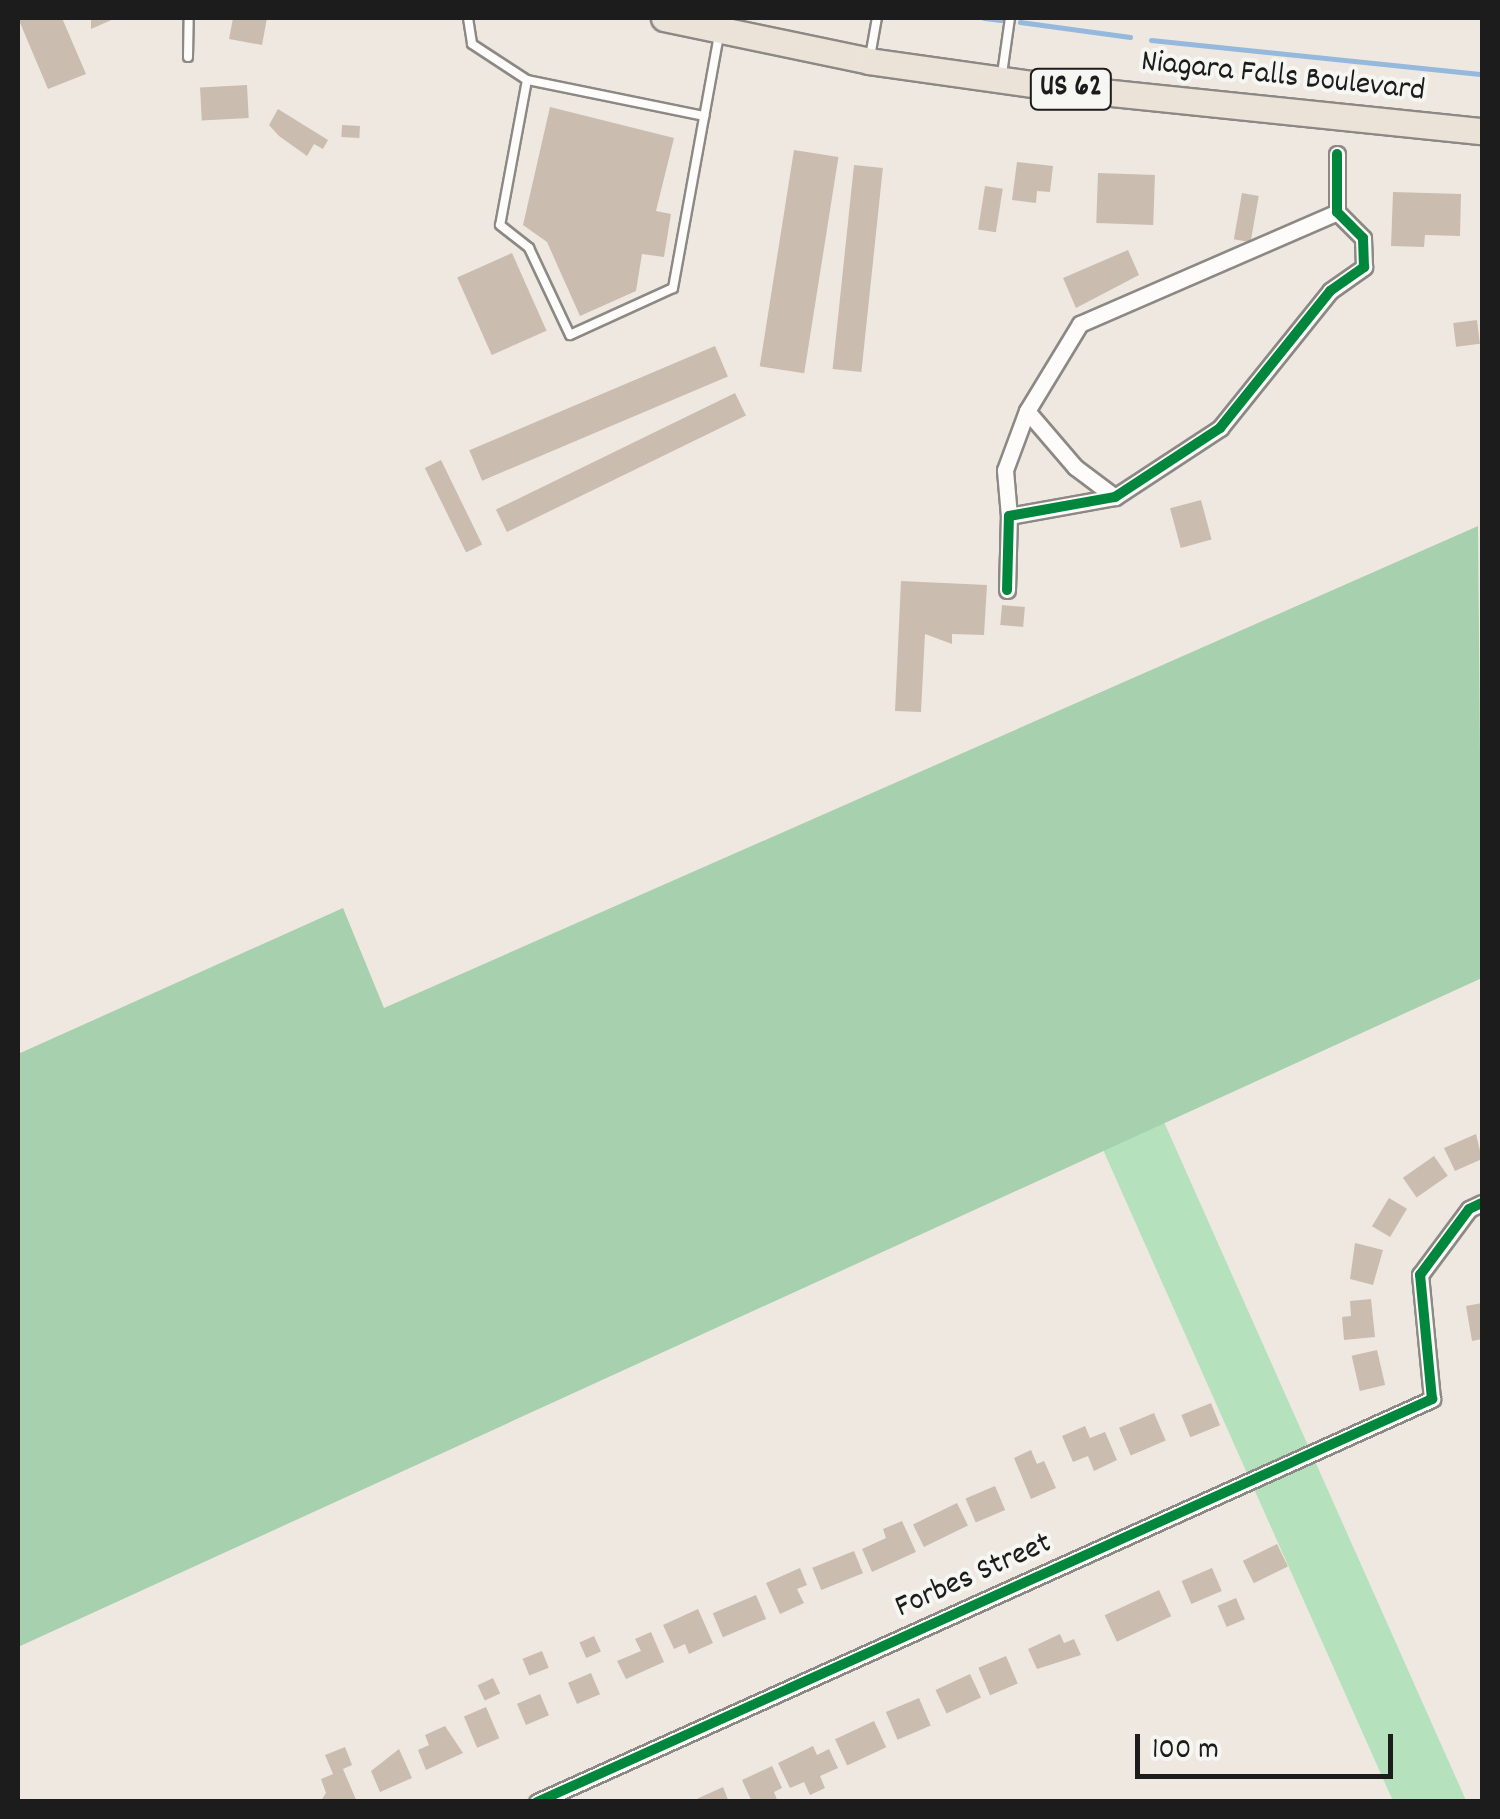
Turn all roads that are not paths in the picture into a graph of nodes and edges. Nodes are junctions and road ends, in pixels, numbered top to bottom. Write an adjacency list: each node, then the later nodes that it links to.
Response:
1 (188, 18): 7 (lane)
2 (468, 18): 10 (lane)
3 (664, 18): 6 (main road, Niagara Falls Boulevard / US 62)
4 (878, 18): 8 (lane)
5 (1010, 18): 9 (lane)
6 (720, 30): 8 (main road, Niagara Falls Boulevard / US 62); 11 (lane)
7 (188, 56)
8 (869, 61): 9 (main road, Niagara Falls Boulevard / US 62)
9 (1001, 79): 12 (main road, Niagara Falls Boulevard / US 62)
10 (528, 80): 11 (lane); 11 (lane)
11 (704, 116)
12 (1482, 131)
13 (1337, 154): 14 (street)
14 (1337, 212): 15 (street); 16 (street)
15 (1028, 411): 16 (street); 17 (street)
16 (1114, 497): 17 (street)
17 (1009, 516): 18 (street)
18 (1007, 590)
19 (1482, 1202): 20 (street, Forbes Street)
20 (537, 1802)

